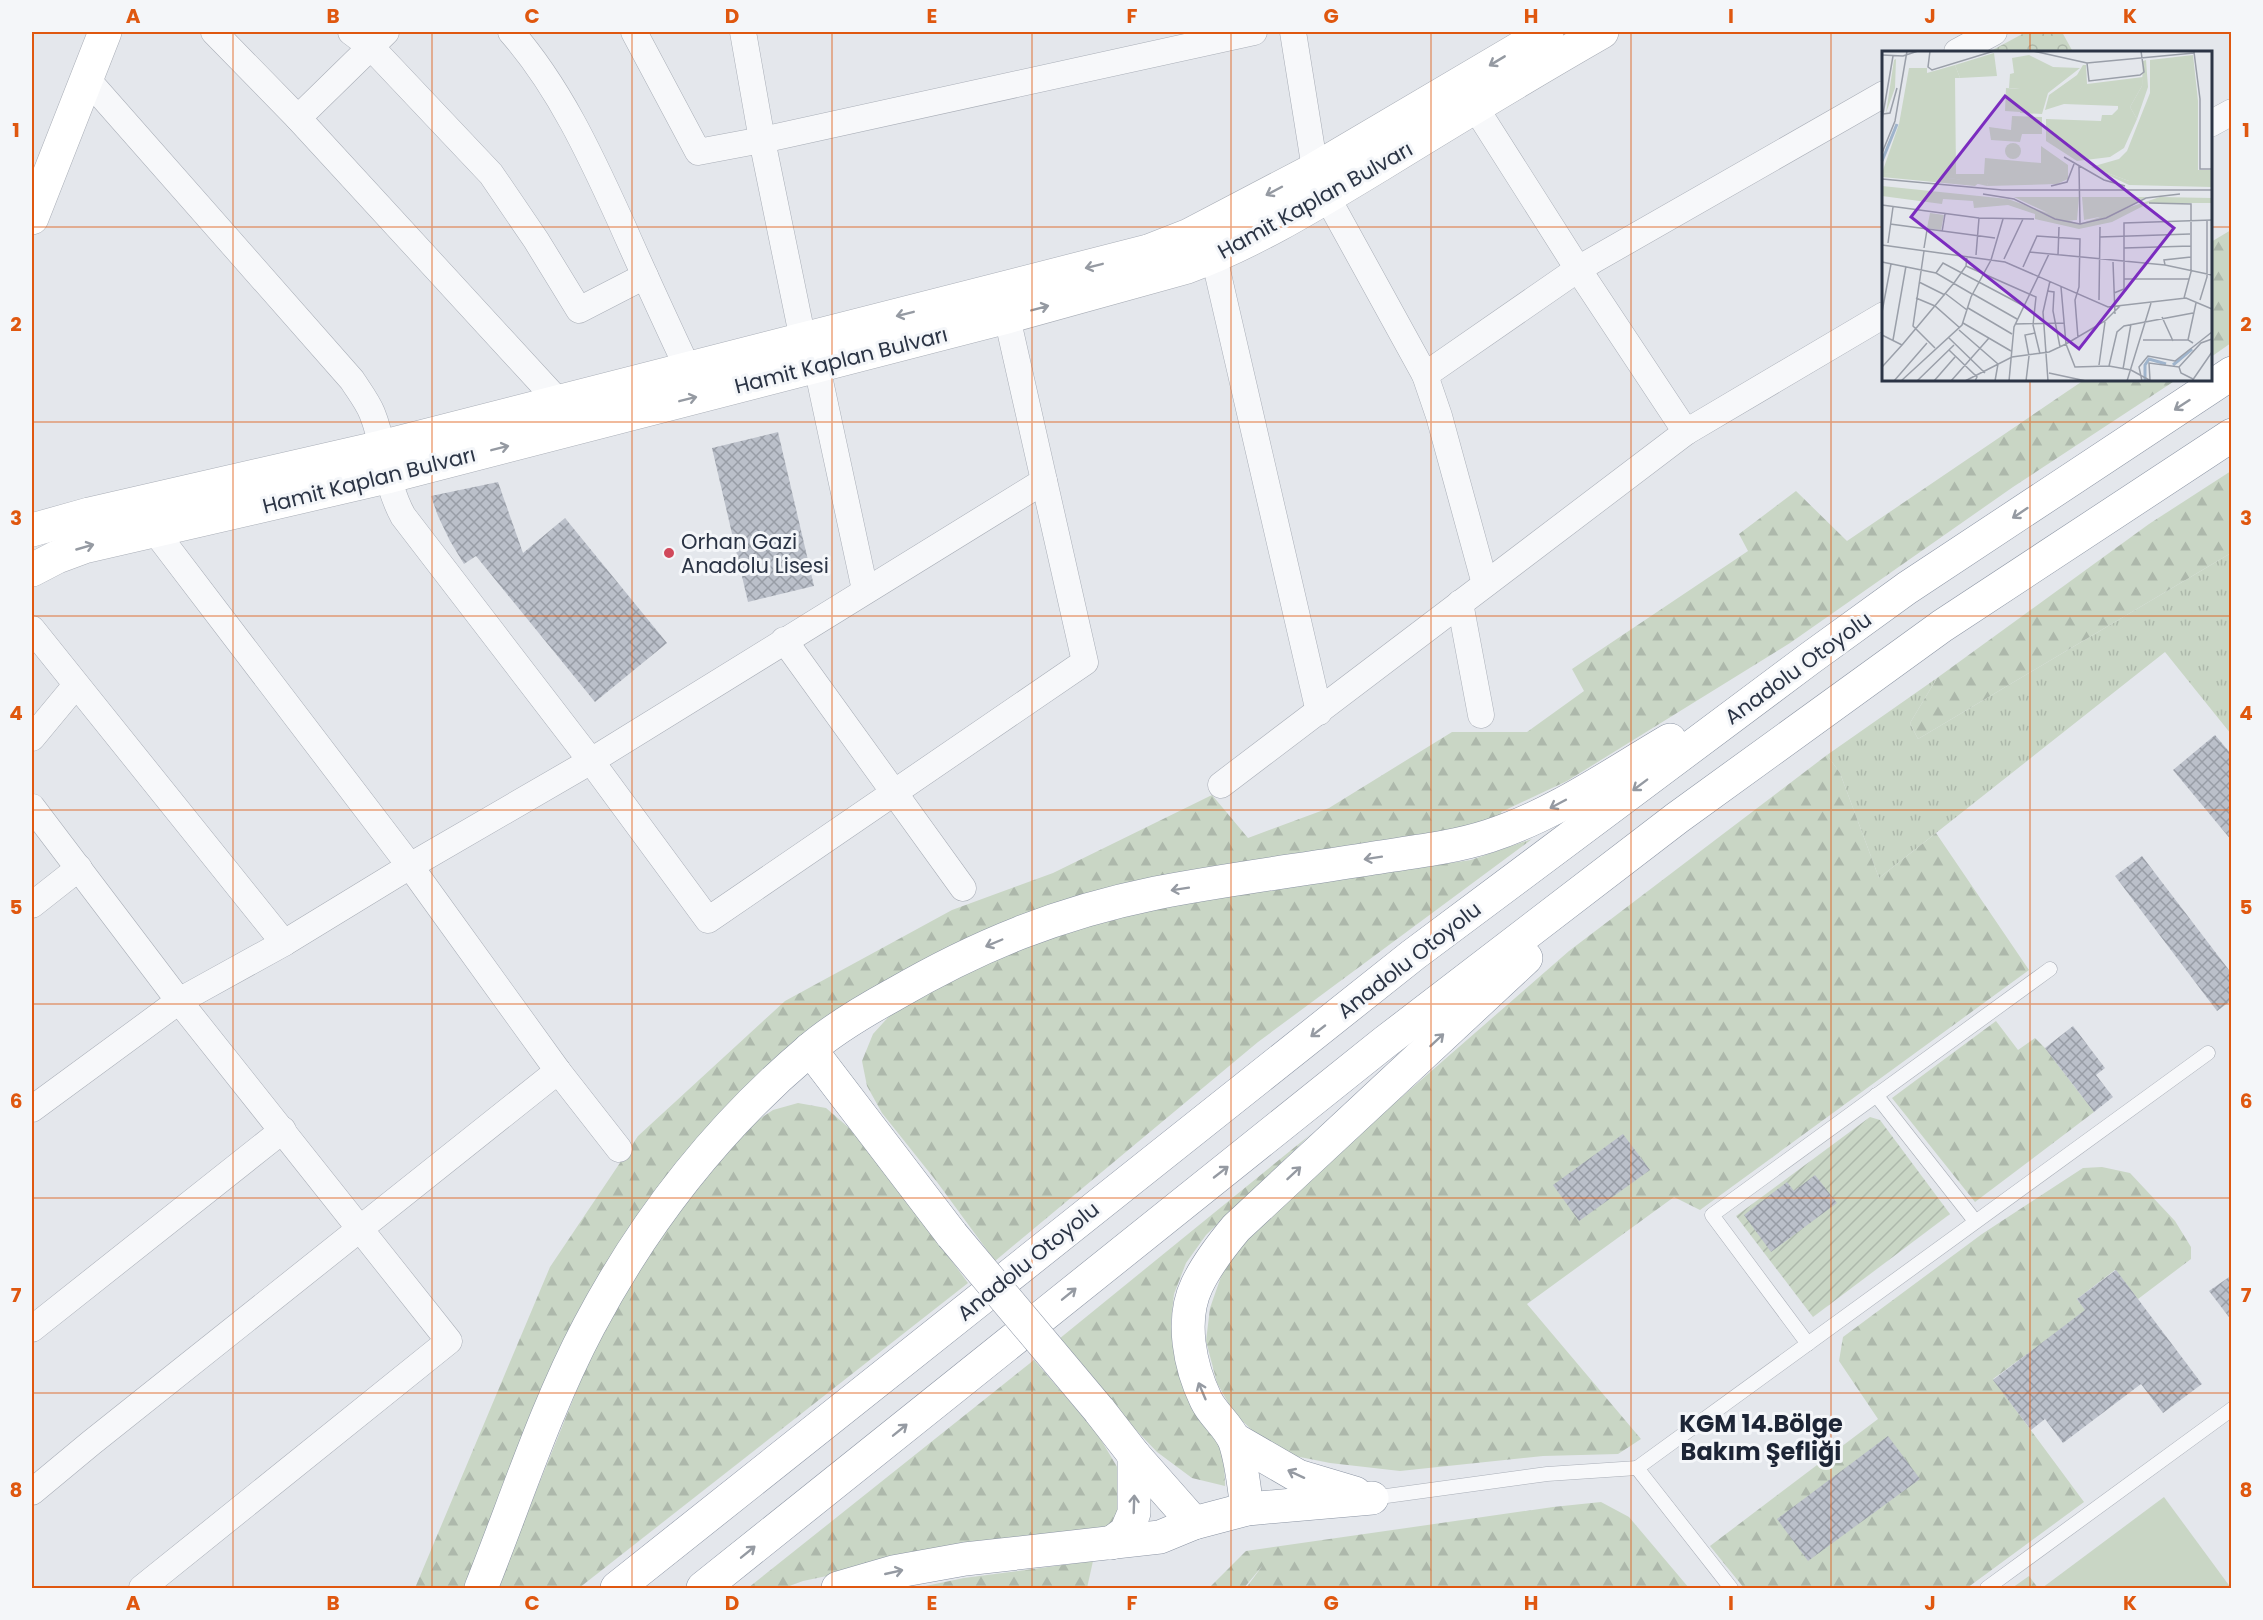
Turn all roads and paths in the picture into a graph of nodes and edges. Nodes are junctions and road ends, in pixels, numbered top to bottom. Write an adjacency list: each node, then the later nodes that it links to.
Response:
1 (105, 32): 13 (main road)
2 (214, 32): 17 (street)
3 (511, 32): 24 (street)
4 (634, 32): 19 (street)
5 (743, 32): 19 (street)
6 (1254, 32): 19 (street)
7 (1293, 32): 20 (street)
8 (1602, 32): 11 (main road, Hamit Kaplan Bulvarı)
9 (1994, 32): 12 (street)
10 (369, 37): 17 (street); 24 (street)
11 (1543, 40): 15 (main road, Hamit Kaplan Bulvarı); 20 (main road, Hamit Kaplan Bulvarı, one-way to 20)
12 (1959, 51)
13 (87, 79): 21 (main road); 34 (street)
14 (1882, 95): 23 (street)
15 (1475, 107): 20 (main road, Hamit Kaplan Bulvarı); 23 (street)
16 (2232, 112): 18 (street)
17 (298, 118): 31 (street)
18 (2212, 123)
19 (762, 140): 27 (street)
20 (1321, 183): 22 (main road, Hamit Kaplan Bulvarı); 27 (main road, Hamit Kaplan Bulvarı, one-way to 27); 30 (street)
21 (32, 218)
22 (1214, 257): 26 (main road, Hamit Kaplan Bulvarı, one-way to 22); 46 (street)
23 (1578, 269): 30 (street); 32 (street)
24 (645, 276): 28 (street)
25 (1882, 316): 32 (street)
26 (1007, 317): 27 (main road, Hamit Kaplan Bulvarı); 35 (street)
27 (810, 353): 28 (main road, Hamit Kaplan Bulvarı); 34 (main road, Hamit Kaplan Bulvarı, one-way to 27); 40 (street)
28 (688, 369): 31 (main road, Hamit Kaplan Bulvarı)
29 (2232, 373): 44 (main road, Anadolu Otoyolu, one-way to 44)
30 (1425, 375): 39 (street)
31 (559, 402): 34 (main road, Hamit Kaplan Bulvarı)
32 (1686, 432): 39 (street)
33 (2232, 435): 53 (main road)
34 (384, 462): 36 (main road, Hamit Kaplan Bulvarı); 37 (main road, Hamit Kaplan Bulvarı); 49 (street)
35 (1044, 481): 40 (street); 51 (street)
36 (32, 530)
37 (154, 530): 38 (main road, Hamit Kaplan Bulvarı, one-way to 37); 54 (street)
38 (32, 570)
39 (1485, 584): 41 (street)
40 (865, 590): 43 (street)
41 (1460, 603): 46 (street); 47 (street)
42 (32, 629): 45 (street)
43 (784, 640): 49 (street); 51 (street)
44 (1809, 659): 61 (main road, one-way to 61); 83 (main road, Anadolu Otoyolu, one-way to 83)
45 (76, 685): 48 (street); 58 (street)
46 (1319, 712): 50 (street)
47 (1481, 715)
48 (32, 738)
49 (591, 760): 51 (street); 54 (street)
50 (1221, 785)
51 (893, 793): 56 (street)
52 (32, 807): 55 (street)
53 (1677, 818): 73 (main road, one-way to 53); 84 (main road, one-way to 53)
54 (410, 866): 58 (street); 63 (street)
55 (79, 868): 57 (street); 60 (street)
56 (963, 888)
57 (32, 905)
58 (284, 944): 60 (street)
59 (2050, 969): 64 (lane)
60 (179, 1001): 65 (street); 66 (street)
61 (810, 1049): 74 (main road, bridge); 82 (main road)
62 (2208, 1053): 68 (lane)
63 (558, 1071): 67 (street); 69 (street)
64 (1876, 1095): 68 (lane); 71 (lane)
65 (32, 1109)
66 (283, 1130): 69 (street); 70 (street)
67 (619, 1149)
68 (1975, 1221): 71 (lane)
69 (360, 1228): 76 (street); 81 (street)
70 (32, 1329)
71 (1808, 1344): 75 (lane)
72 (2232, 1409): 87 (lane)
73 (1234, 1439): 77 (main road, one-way to 73); 78 (main road)
74 (1134, 1455): 79 (main road); 80 (main road, one-way to 74)
75 (1637, 1468): 77 (lane); 86 (lane)
76 (32, 1492)
77 (1372, 1498): 78 (main road)
78 (1247, 1509): 79 (main road)
79 (1194, 1523): 80 (main road)
80 (1111, 1543): 85 (main road, one-way to 80)
81 (142, 1588)
82 (481, 1588)
83 (617, 1588)
84 (703, 1588)
85 (838, 1588)
86 (1731, 1588)
87 (1987, 1588)

